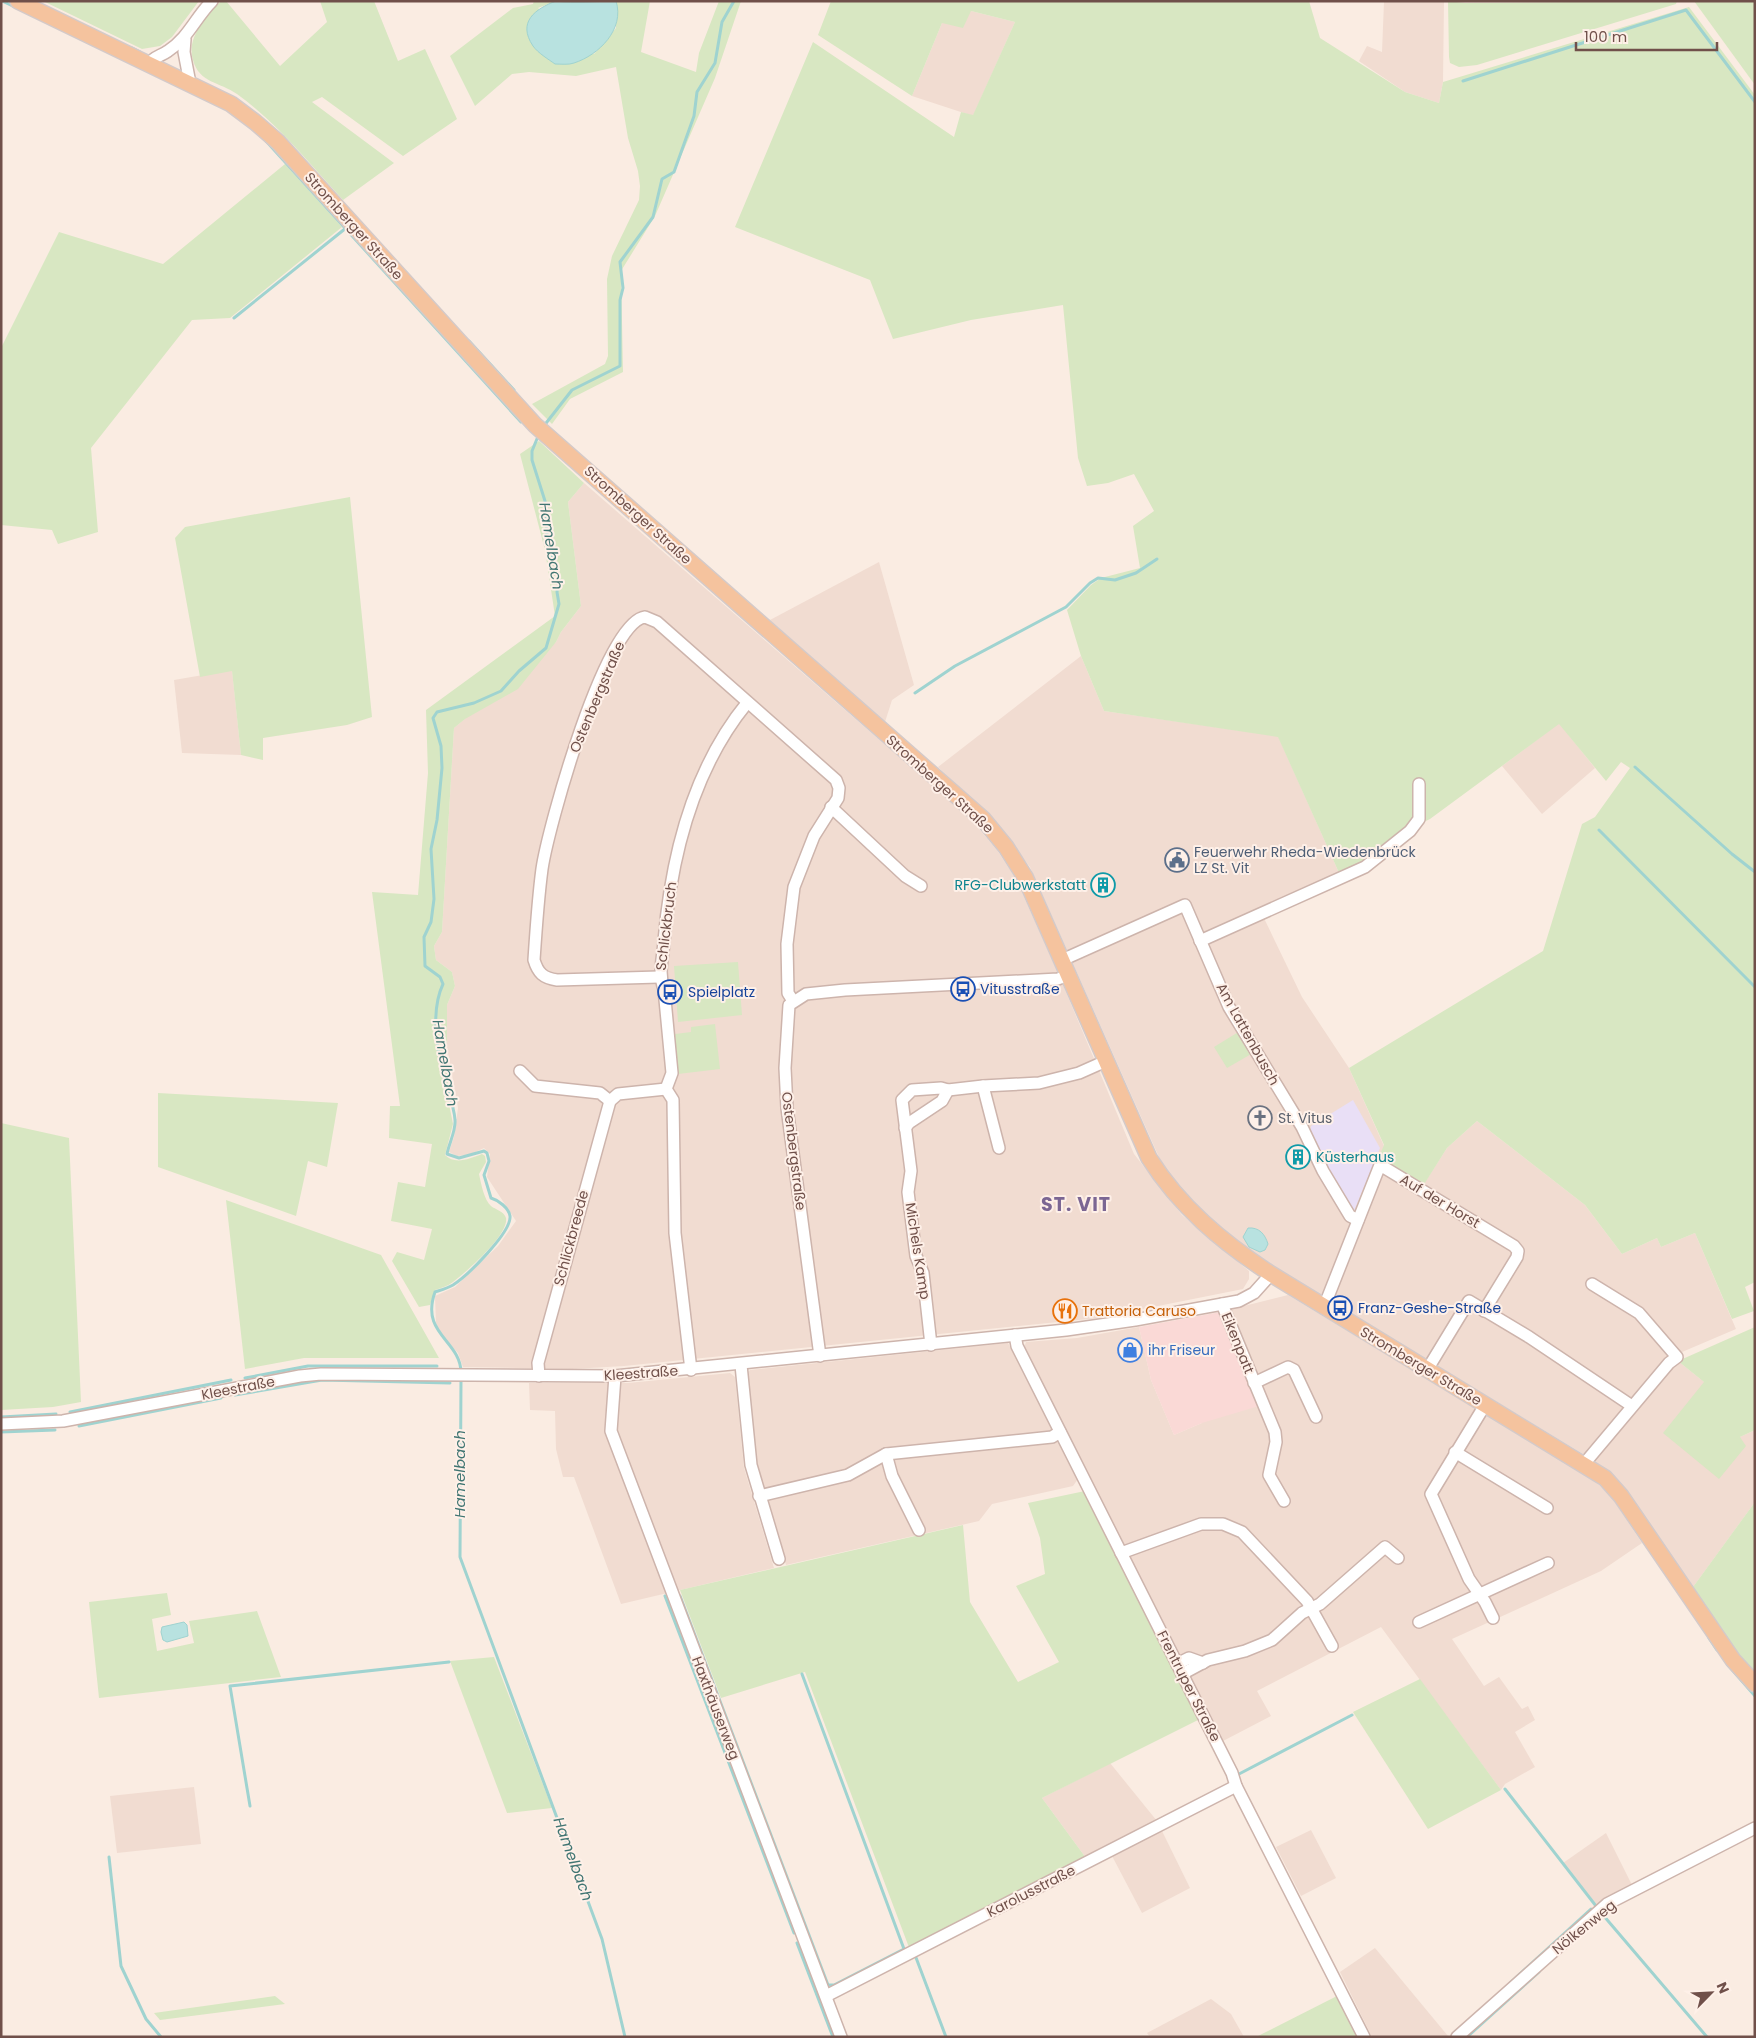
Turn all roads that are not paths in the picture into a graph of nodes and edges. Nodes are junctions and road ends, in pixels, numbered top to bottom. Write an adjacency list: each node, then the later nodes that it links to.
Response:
1 (18, 1): 4 (main road, Stromberger Straße)
2 (212, 1): 3 (street)
3 (185, 39): 4 (street); 5 (street)
4 (149, 64): 5 (main road, Stromberger Straße)
5 (188, 83): 11 (main road, Stromberger Straße)
6 (748, 703): 8 (street, Ostenbergstraße); 13 (street, Schlickbruch); 13 (street, Ostenbergstraße)
7 (1419, 784): 10 (street)
8 (831, 807): 9 (street); 14 (street, Ostenbergstraße)
9 (921, 886)
10 (1200, 942): 11 (street, Am Lattenbusch); 23 (street, Am Lattenbusch)
11 (1062, 960): 12 (main road, Stromberger Straße)
12 (1068, 975): 14 (street); 15 (main road, Stromberger Straße)
13 (659, 977): 18 (street, Schlickbruch)
14 (793, 1001): 31 (street, Ostenbergstraße)
15 (1106, 1061): 17 (street, Michels Kamp); 24 (main road, Stromberger Straße)
16 (520, 1072): 20 (street)
17 (983, 1086): 19 (street, Michels Kamp); 22 (street)
18 (666, 1089): 20 (street); 33 (street, Schlickbruch)
19 (948, 1090): 21 (street); 21 (street, Michels Kamp)
20 (610, 1101): 35 (street, Schlickbreede)
21 (905, 1128): 30 (street, Michels Kamp)
22 (999, 1148)
23 (1358, 1220): 27 (street, Auf der Horst); 28 (street, Auf der Horst)
24 (1271, 1274): 26 (street, Kleestraße); 27 (main road, Stromberger Straße)
25 (1592, 1284): 39 (street)
26 (1222, 1304): 29 (street, Kleestraße); 37 (street, Eikenpatt)
27 (1324, 1307): 34 (main road, Stromberger Straße)
28 (1484, 1310): 34 (street); 39 (street)
29 (1015, 1336): 30 (street, Kleestraße); 42 (street, Frentruper Straße)
30 (931, 1345): 31 (street, Kleestraße)
31 (820, 1356): 32 (street, Kleestraße)
32 (741, 1365): 33 (street, Kleestraße); 46 (street)
33 (691, 1370): 36 (street, Kleestraße)
34 (1427, 1370): 38 (main road, Stromberger Straße)
35 (539, 1376): 36 (street, Kleestraße); 41 (street, Kleestraße)
36 (614, 1376): 63 (street, Haxthäuserweg)
37 (1254, 1383): 40 (street, Eikenpatt); 47 (street, Eikenpatt)
38 (1485, 1405): 43 (street); 45 (main road, Stromberger Straße)
39 (1632, 1406): 45 (street)
40 (1316, 1417)
41 (1, 1424)
42 (1060, 1432): 44 (street); 50 (street, Frentruper Straße)
43 (1455, 1452): 48 (street); 54 (street)
44 (886, 1454): 46 (street); 49 (street)
45 (1584, 1464): 60 (main road, Stromberger Straße)
46 (759, 1496): 52 (street)
47 (1284, 1501)
48 (1547, 1508)
49 (919, 1530)
50 (1121, 1553): 55 (street); 59 (street, Frentruper Straße)
51 (1398, 1558): 55 (street)
52 (779, 1559)
53 (1548, 1562): 54 (street)
54 (1479, 1595): 56 (street); 57 (street)
55 (1311, 1608): 58 (street); 59 (street)
56 (1493, 1618)
57 (1419, 1622)
58 (1332, 1646)
59 (1180, 1669): 61 (street, Frentruper Straße)
60 (1755, 1684)
61 (1236, 1786): 63 (street, Karolusstraße); 65 (street, Frentruper Straße)
62 (1755, 1828): 66 (street, Nölkenweg)
63 (826, 1996): 64 (street, Haxthäuserweg)
64 (841, 2037)
65 (1364, 2037)
66 (1458, 2037)

